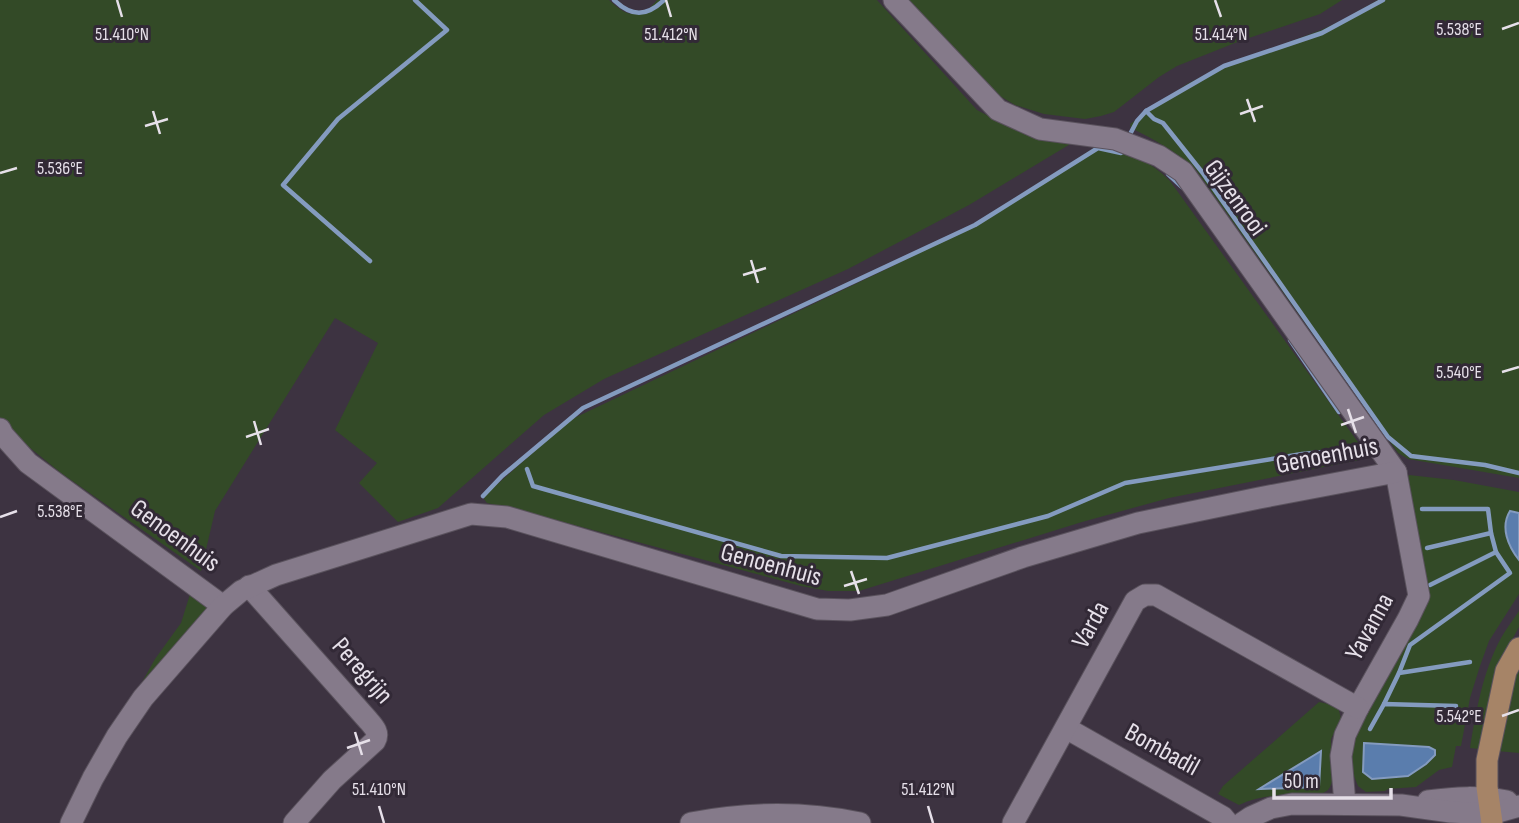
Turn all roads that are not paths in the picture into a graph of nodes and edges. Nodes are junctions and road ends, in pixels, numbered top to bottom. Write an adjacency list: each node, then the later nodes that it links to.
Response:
1 (894, 0): 3 (street, Gijzenrooi)
2 (0, 429): 5 (street, Genoenhuis)
3 (1396, 472): 4 (street, Genoenhuis); 7 (street, Yavanna)
4 (249, 586): 5 (street, Genoenhuis); 13 (street, Peregrijn)
5 (223, 606): 12 (street, Genoenhuis)
6 (1519, 648): 11 (main road)
7 (1358, 708): 8 (street, Varda); 9 (street, Yavanna)
8 (1066, 728): 16 (street, Varda); 17 (street, Bombadil)
9 (1345, 804): 11 (street); 18 (street)
10 (1519, 805): 11 (street)
11 (1490, 812)
12 (71, 823)
13 (294, 823)
14 (691, 823): 15 (street)
15 (860, 823)
16 (1013, 823)
17 (1228, 823)
18 (1242, 823)

